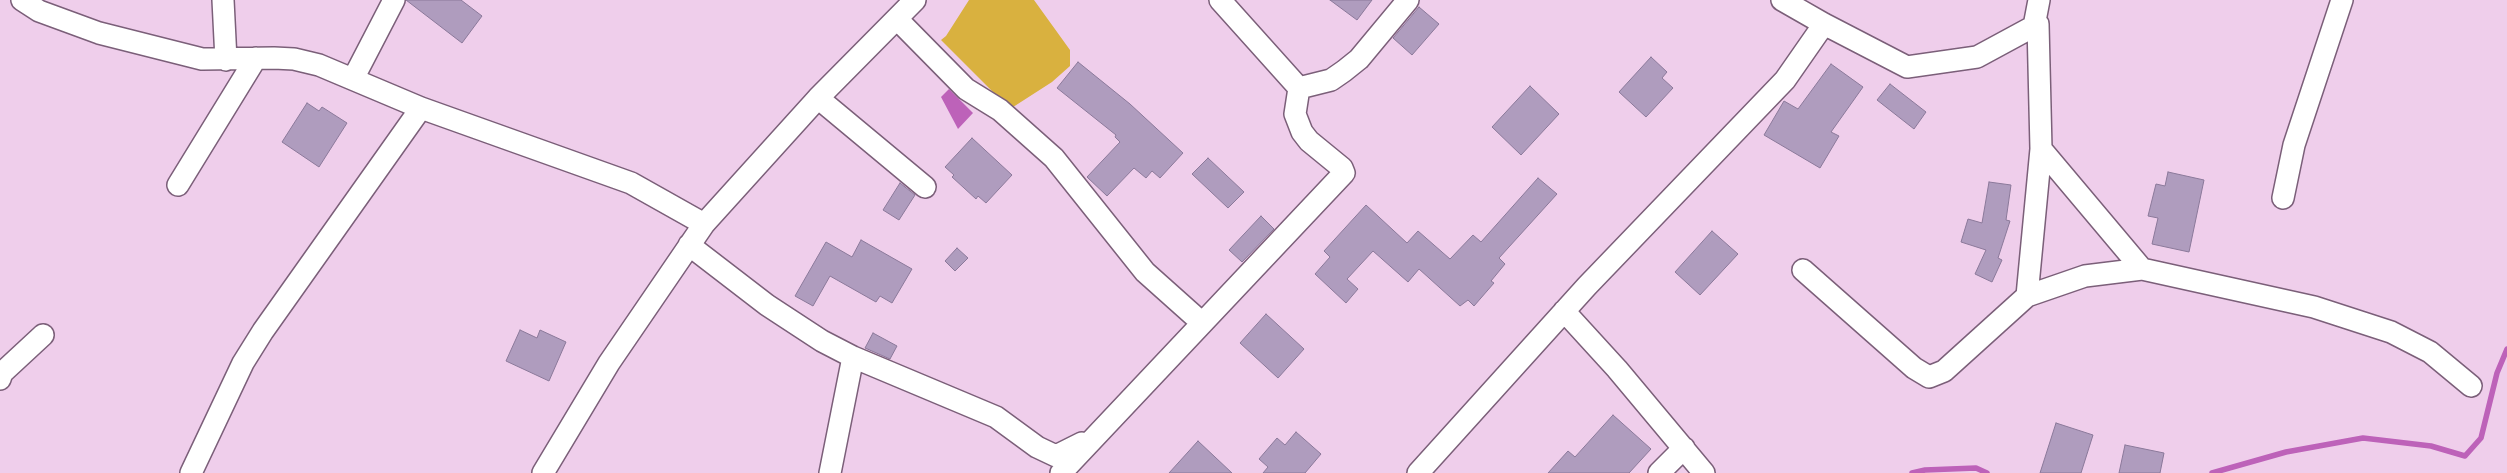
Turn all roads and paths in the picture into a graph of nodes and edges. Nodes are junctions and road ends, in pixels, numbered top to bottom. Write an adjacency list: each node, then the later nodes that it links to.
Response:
1 (22, 0): 14 (street)
2 (223, 0): 14 (street)
3 (394, 0): 15 (street)
4 (915, 0): 10 (street)
5 (1220, 0): 16 (street)
6 (1408, 0): 16 (street)
7 (1782, 0): 11 (street)
8 (2039, 0): 12 (street)
9 (2342, 0): 22 (street)
10 (897, 19): 17 (street); 29 (street)
11 (1824, 24): 12 (street); 28 (street)
12 (2038, 24): 19 (street)
13 (256, 58): 14 (street); 15 (street); 20 (street)
14 (226, 60)
15 (352, 79): 18 (street)
16 (1299, 88): 29 (street)
17 (818, 98): 21 (street); 23 (street)
18 (421, 108): 23 (street); 36 (street)
19 (2041, 149): 25 (street); 27 (street)
20 (178, 184)
21 (925, 187)
22 (2283, 198)
23 (704, 224): 24 (street)
24 (689, 245): 31 (street); 37 (street)
25 (2142, 269): 27 (street); 33 (street)
26 (1803, 270): 27 (street)
27 (2027, 296)
28 (1564, 311): 35 (street); 40 (street)
29 (1201, 322): 34 (street)
30 (43, 335): 32 (street)
31 (853, 357): 34 (street); 38 (street)
32 (0, 378)
33 (2471, 386)
34 (1098, 435): 39 (street)
35 (1684, 448): 41 (street); 42 (street)
36 (191, 473)
37 (543, 473)
38 (830, 473)
39 (1061, 473)
40 (1418, 473)
41 (1659, 473)
42 (1704, 473)

